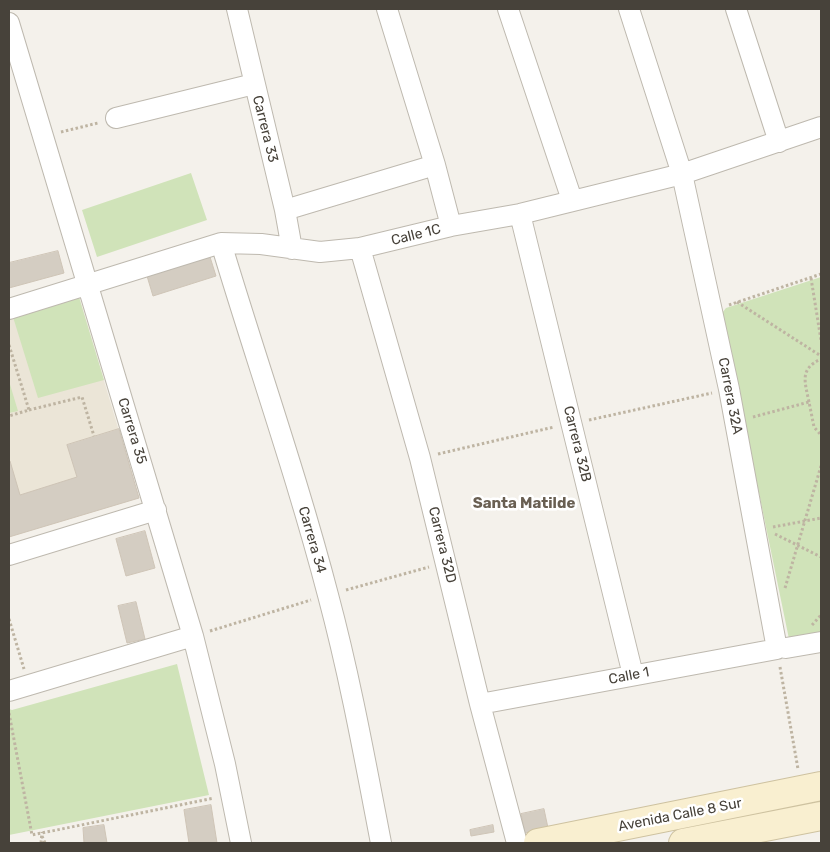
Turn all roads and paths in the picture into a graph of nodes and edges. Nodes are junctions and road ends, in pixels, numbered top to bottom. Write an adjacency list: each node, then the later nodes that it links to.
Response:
1 (237, 9): 7 (street, Carrera 33)
2 (387, 9): 12 (street)
3 (508, 9): 14 (street)
4 (629, 9): 13 (street, Carrera 32A)
5 (736, 9): 11 (street)
6 (9, 22): 10 (street, Carrera 35)
7 (254, 84): 8 (street); 15 (street, Carrera 33)
8 (116, 118): 10 (path)
9 (821, 127): 11 (street, Calle 1C)
10 (43, 136): 23 (street, Carrera 35)
11 (779, 142): 13 (street, Calle 1C)
12 (435, 165): 15 (street); 17 (street)
13 (682, 174): 14 (street, Calle 1C); 49 (street, Carrera 32A)
14 (572, 200): 16 (street, Calle 1C)
15 (285, 210): 20 (street, Carrera 33)
16 (520, 214): 17 (street, Calle 1C); 50 (street, Carrera 32B)
17 (451, 226): 19 (street, Calle 1C)
18 (221, 243): 20 (street, Calle 1C); 23 (street, Calle 1C); 63 (street, Carrera 34)
19 (360, 248): 20 (street, Calle 1C); 53 (street, Carrera 32D)
20 (292, 249)
21 (821, 274): 22 (path)
22 (811, 278): 24 (path); 27 (path)
23 (87, 284): 26 (street, Calle 1C); 37 (street, Carrera 35)
24 (736, 302): 25 (path); 29 (path)
25 (728, 305)
26 (9, 308)
27 (821, 340)
28 (9, 345): 31 (path)
29 (821, 357): 30 (path)
30 (809, 402): 33 (path); 34 (path)
31 (29, 410): 32 (path); 35 (path)
32 (9, 416)
33 (752, 417)
34 (821, 435)
35 (94, 436)
36 (821, 466): 39 (path)
37 (156, 510): 43 (street); 47 (street, Carrera 35)
38 (821, 518): 39 (path)
39 (805, 522): 40 (path); 42 (path)
40 (772, 527)
41 (772, 532): 42 (path)
42 (797, 545): 44 (path); 45 (path)
43 (9, 555)
44 (821, 557)
45 (783, 597)
46 (9, 619): 51 (path)
47 (193, 636): 51 (street); 56 (street, Carrera 35)
48 (821, 642): 49 (street, Calle 1)
49 (781, 648): 50 (street, Calle 1); 55 (path)
50 (633, 675): 53 (street, Calle 1)
51 (28, 685): 52 (street)
52 (9, 691)
53 (480, 704): 64 (street, Carrera 32D)
54 (9, 713): 58 (path)
55 (812, 788): 65 (main road, Avenida Calle 8 Sur)
56 (231, 794): 58 (path); 62 (street, Carrera 35)
57 (821, 816): 59 (main road, Avenida Calle 8 Sur)
58 (42, 834): 60 (path); 61 (path)
59 (745, 837): 66 (main road, Avenida Calle 8 Sur)
60 (41, 843)
61 (45, 843)
62 (241, 843)
63 (381, 843)
64 (517, 843)
65 (538, 843)
66 (683, 843)

